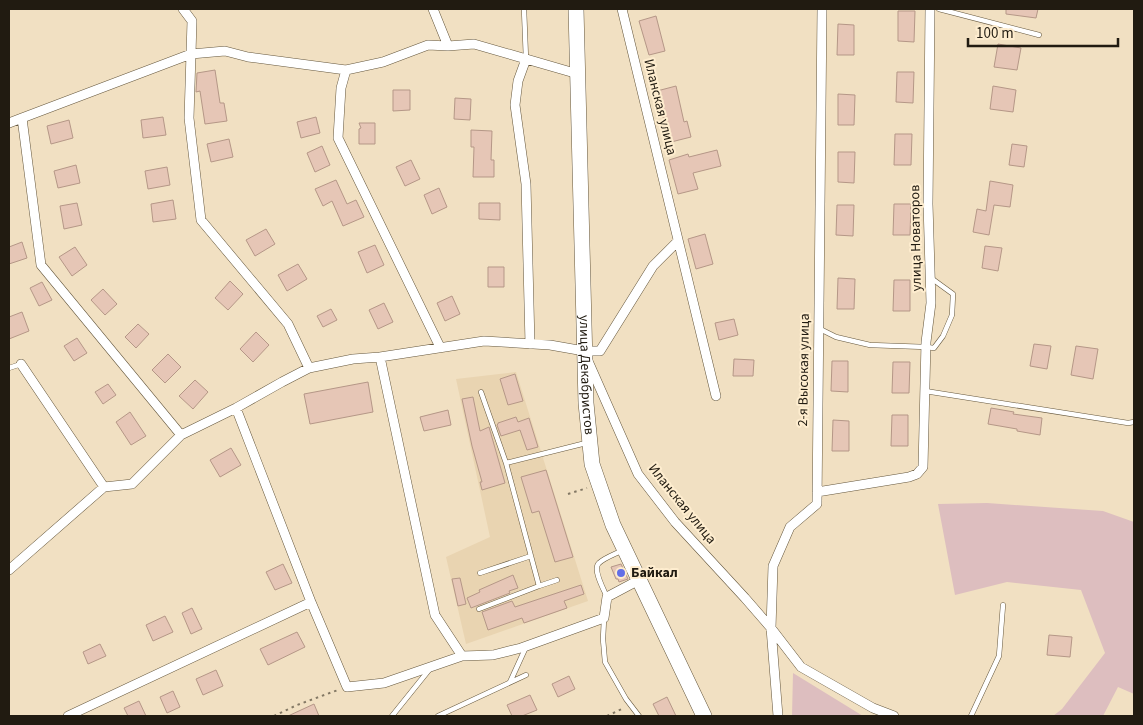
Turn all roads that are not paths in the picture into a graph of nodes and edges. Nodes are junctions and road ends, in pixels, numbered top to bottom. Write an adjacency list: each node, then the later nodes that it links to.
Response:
1 (183, 9): 11 (street)
2 (433, 9): 10 (street)
3 (524, 9): 12 (lane)
4 (576, 9): 14 (main road, улица Декабристов)
5 (622, 9): 17 (street, Иланская улица)
6 (822, 9): 19 (street, 2-я Высокая улица)
7 (930, 9): 18 (street, улица Новаторов)
8 (939, 9): 9 (lane)
9 (1039, 35)
10 (448, 46): 12 (street); 13 (street)
11 (191, 54): 13 (street); 15 (street); 27 (street)
12 (526, 59): 14 (street); 20 (street)
13 (346, 70): 21 (street)
14 (578, 74): 23 (main road, улица Декабристов)
15 (22, 118): 16 (street); 33 (street)
16 (9, 123)
17 (678, 241): 23 (street); 30 (street, Иланская улица)
18 (930, 277): 22 (street, улица Новаторов); 22 (lane)
19 (818, 328): 22 (lane); 37 (street, 2-я Высокая улица)
20 (530, 344): 21 (street); 23 (street)
21 (440, 347): 24 (street)
22 (926, 347): 28 (street, улица Новаторов)
23 (584, 351): 34 (main road, улица Декабристов); 50 (street, Иланская улица)
24 (380, 358): 27 (street); 52 (street)
25 (21, 364): 26 (lane); 36 (street)
26 (9, 368)
27 (309, 368): 31 (street)
28 (925, 390): 32 (lane); 37 (street, улица Новаторов)
29 (481, 392): 35 (lane)
30 (716, 396)
31 (236, 408): 33 (street); 46 (street)
32 (1134, 422)
33 (181, 435): 36 (street)
34 (590, 442): 35 (lane); 38 (main road, улица Декабристов)
35 (506, 463): 39 (lane)
36 (104, 486): 40 (street)
37 (816, 492): 50 (street, 2-я Высокая улица)
38 (625, 549): 43 (main road, улица Декабристов); 45 (lane)
39 (531, 556): 41 (lane); 44 (lane)
40 (9, 570)
41 (480, 573)
42 (557, 580): 44 (lane)
43 (639, 580): 45 (street); 60 (main road, улица Декабристов)
44 (539, 586): 48 (lane)
45 (607, 597): 49 (street)
46 (311, 602): 53 (street); 56 (street)
47 (1003, 605): 63 (lane)
48 (479, 609)
49 (604, 618): 51 (street); 59 (lane)
50 (771, 628): 61 (street, 2-я Высокая улица); 62 (street, Иланская улица)
51 (527, 646): 52 (street); 55 (lane)
52 (462, 656): 53 (street)
53 (431, 667): 57 (lane)
54 (526, 675): 55 (lane)
55 (510, 682): 58 (lane)
56 (68, 716)
57 (392, 716)
58 (438, 716)
59 (639, 716)
60 (704, 716)
61 (778, 716)
62 (894, 716)
63 (971, 716)

